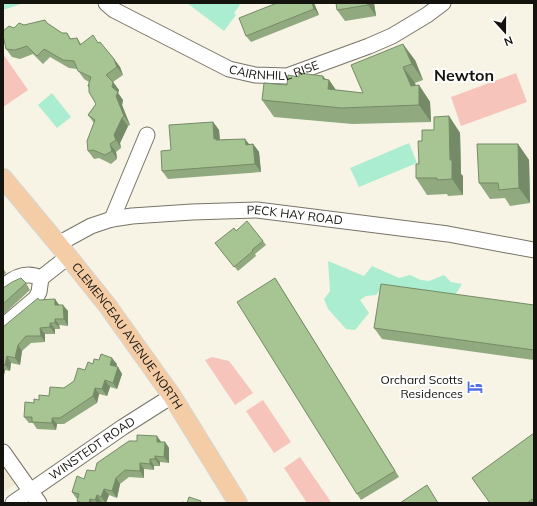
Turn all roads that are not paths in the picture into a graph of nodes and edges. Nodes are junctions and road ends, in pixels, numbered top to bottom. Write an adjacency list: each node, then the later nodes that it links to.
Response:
1 (106, 3): 2 (street, CAIRNHILL RISE)
2 (443, 3)
3 (148, 135): 5 (street)
4 (3, 178): 6 (main road, CLEMENCEAU AVENUE NORTH)
5 (112, 219): 6 (street, PECK HAY ROAD); 7 (street, PECK HAY ROAD)
6 (63, 250): 8 (street, PECK HAY ROAD); 11 (main road, CLEMENCEAU AVENUE NORTH)
7 (534, 250)
8 (41, 278): 9 (street); 10 (street)
9 (3, 287)
10 (3, 326)
11 (172, 396): 13 (street, WINSTEDT ROAD); 15 (main road, CLEMENCEAU AVENUE NORTH)
12 (3, 452): 13 (street)
13 (35, 497): 14 (street, WINSTEDT ROAD)
14 (13, 503)
15 (238, 503)

